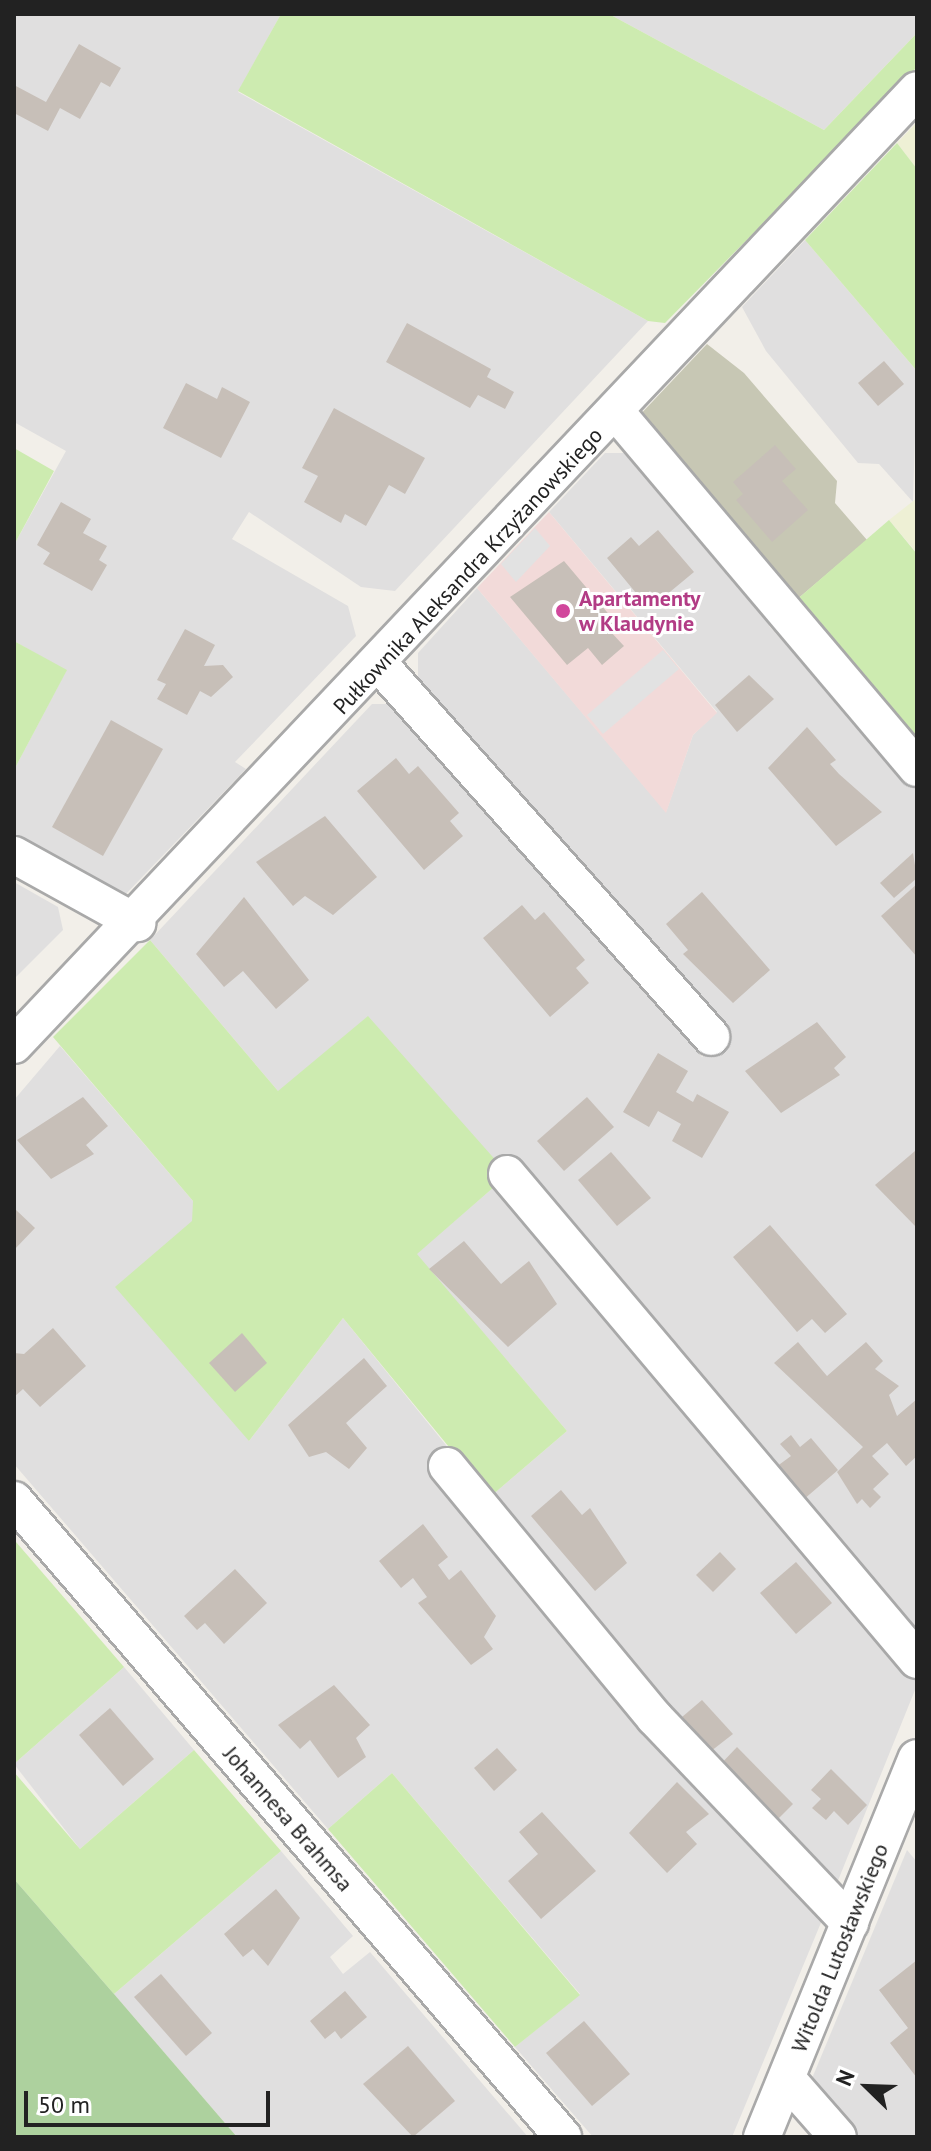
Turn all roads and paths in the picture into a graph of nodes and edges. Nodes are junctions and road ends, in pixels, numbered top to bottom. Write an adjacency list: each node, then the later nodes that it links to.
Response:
1 (917, 90): 2 (street, Pułkownika Aleksandra Krzyżanowskiego)
2 (616, 412): 3 (street, Pułkownika Aleksandra Krzyżanowskiego); 4 (street)
3 (380, 665): 6 (street, Pułkownika Aleksandra Krzyżanowskiego); 7 (street)
4 (917, 768)
5 (14, 855): 6 (street)
6 (137, 923): 8 (street, Pułkownika Aleksandra Krzyżanowskiego)
7 (711, 1037)
8 (14, 1045)
9 (507, 1174): 12 (street)
10 (447, 1466): 16 (street)
11 (14, 1500): 18 (street, Johannesa Brahmsa)
12 (917, 1660)
13 (917, 1758): 14 (street, Witolda Lutosławskiego)
14 (893, 1817): 15 (street); 16 (street, Witolda Lutosławskiego)
15 (917, 1845)
16 (850, 1923): 17 (street, Witolda Lutosławskiego)
17 (787, 2079): 19 (street, Witolda Lutosławskiego); 20 (street)
18 (563, 2137)
19 (762, 2137)
20 (838, 2137)

